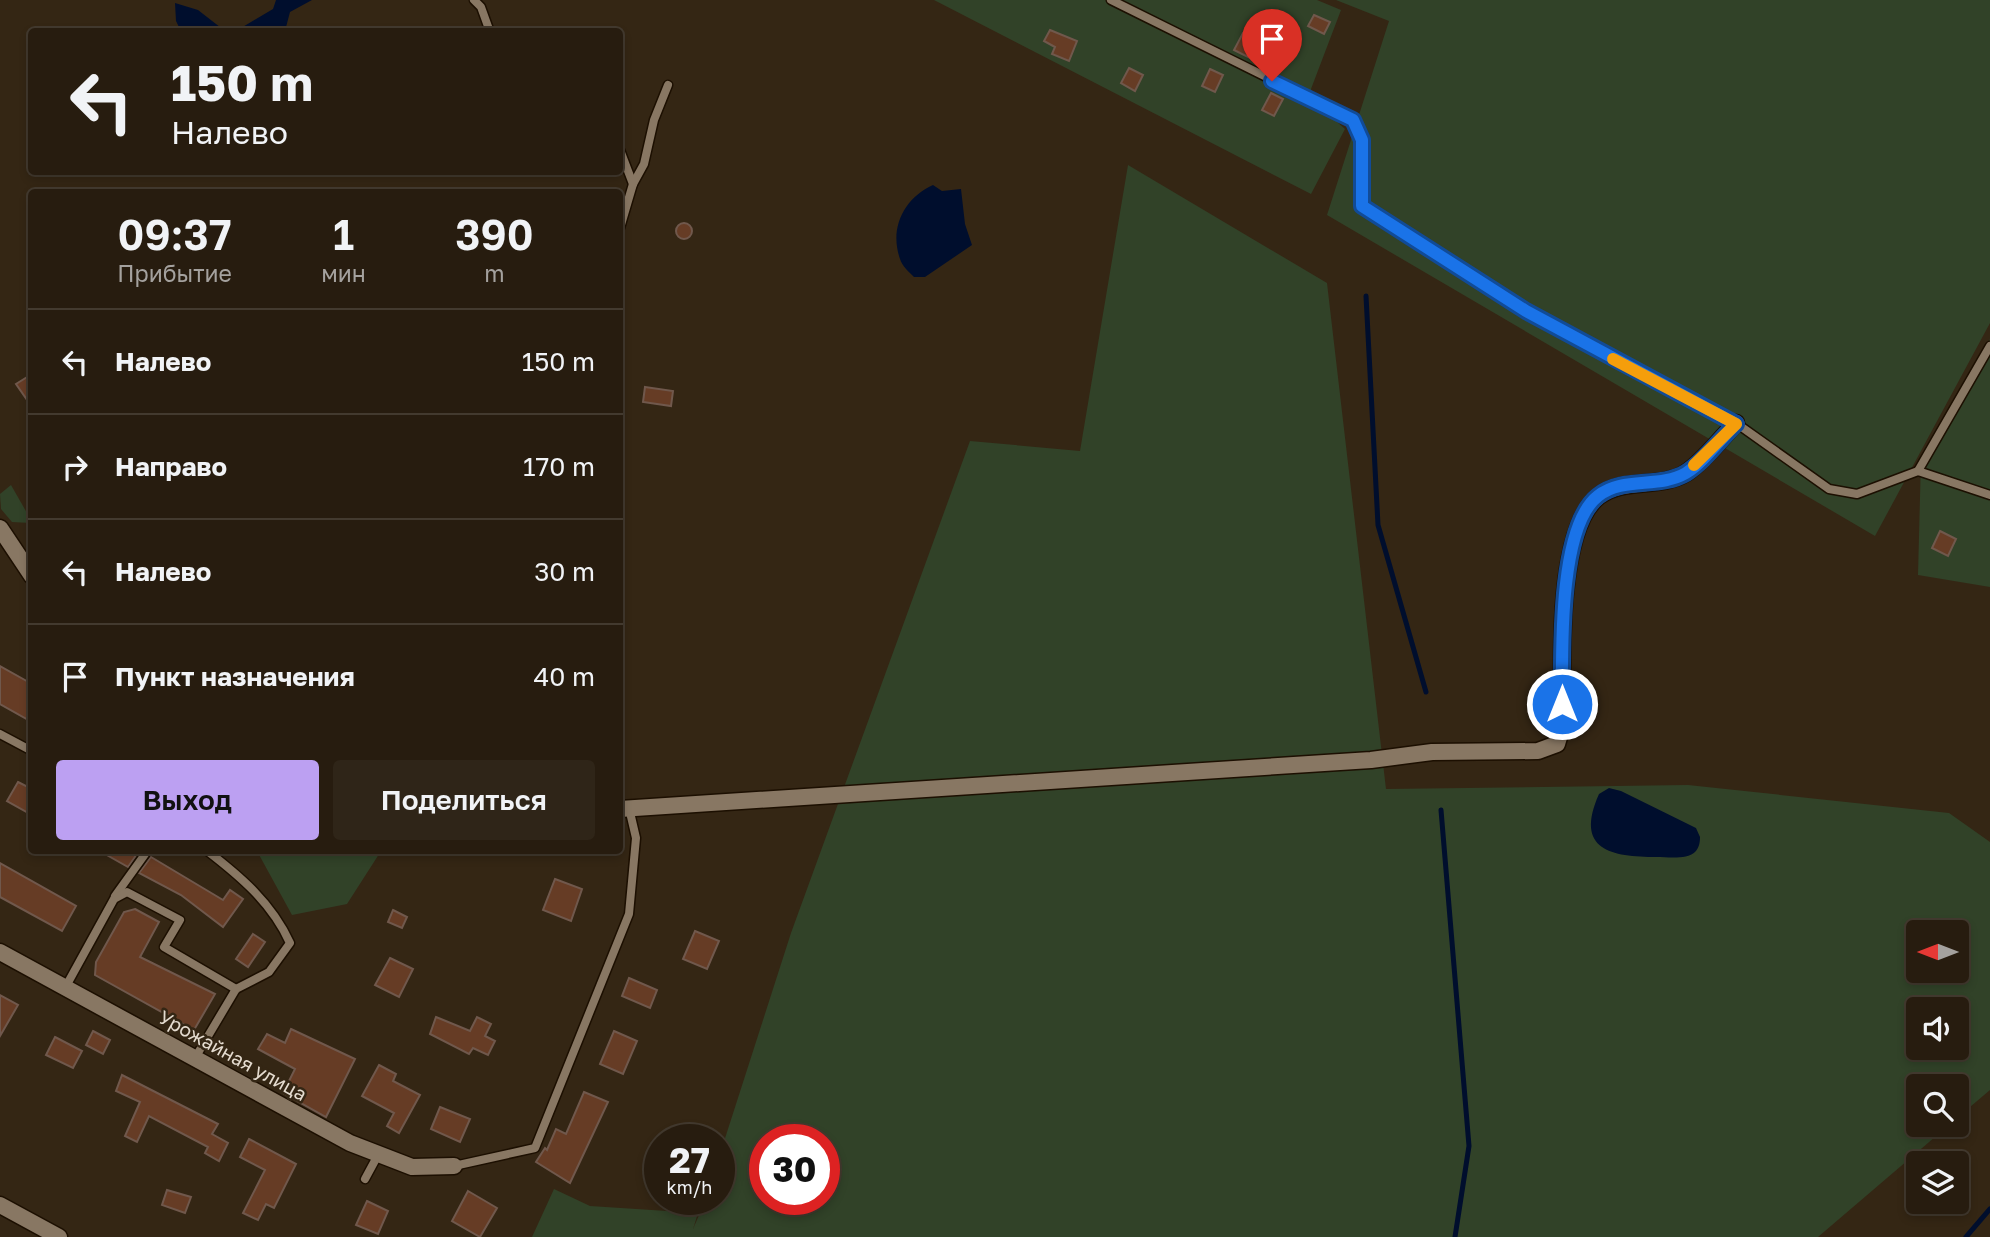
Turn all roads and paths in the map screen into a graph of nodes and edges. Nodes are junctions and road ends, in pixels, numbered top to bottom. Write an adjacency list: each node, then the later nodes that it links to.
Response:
1 (474, 0): 3 (lane)
2 (1111, 0): 9 (lane)
3 (489, 28)
4 (668, 85): 6 (lane)
5 (623, 158): 6 (lane)
6 (633, 184): 7 (lane)
7 (623, 218)
8 (1990, 346): 10 (lane)
9 (1736, 424): 10 (lane); 16 (street)
10 (1918, 471): 11 (lane)
11 (1990, 495)
12 (0, 528): 13 (street)
13 (28, 570)
14 (0, 734): 15 (lane)
15 (28, 749)
16 (624, 808): 25 (lane)
17 (145, 854): 19 (lane)
18 (211, 854): 22 (lane)
19 (114, 899): 21 (lane); 22 (lane)
20 (0, 952): 21 (street, Урожайная улица)
21 (65, 988): 23 (street, Урожайная улица)
22 (236, 989): 23 (lane)
23 (195, 1059): 24 (street, Урожайная улица)
24 (378, 1155): 25 (street, Урожайная улица); 26 (lane)
25 (454, 1166)
26 (365, 1179)
27 (0, 1205): 28 (street)
28 (59, 1237)

